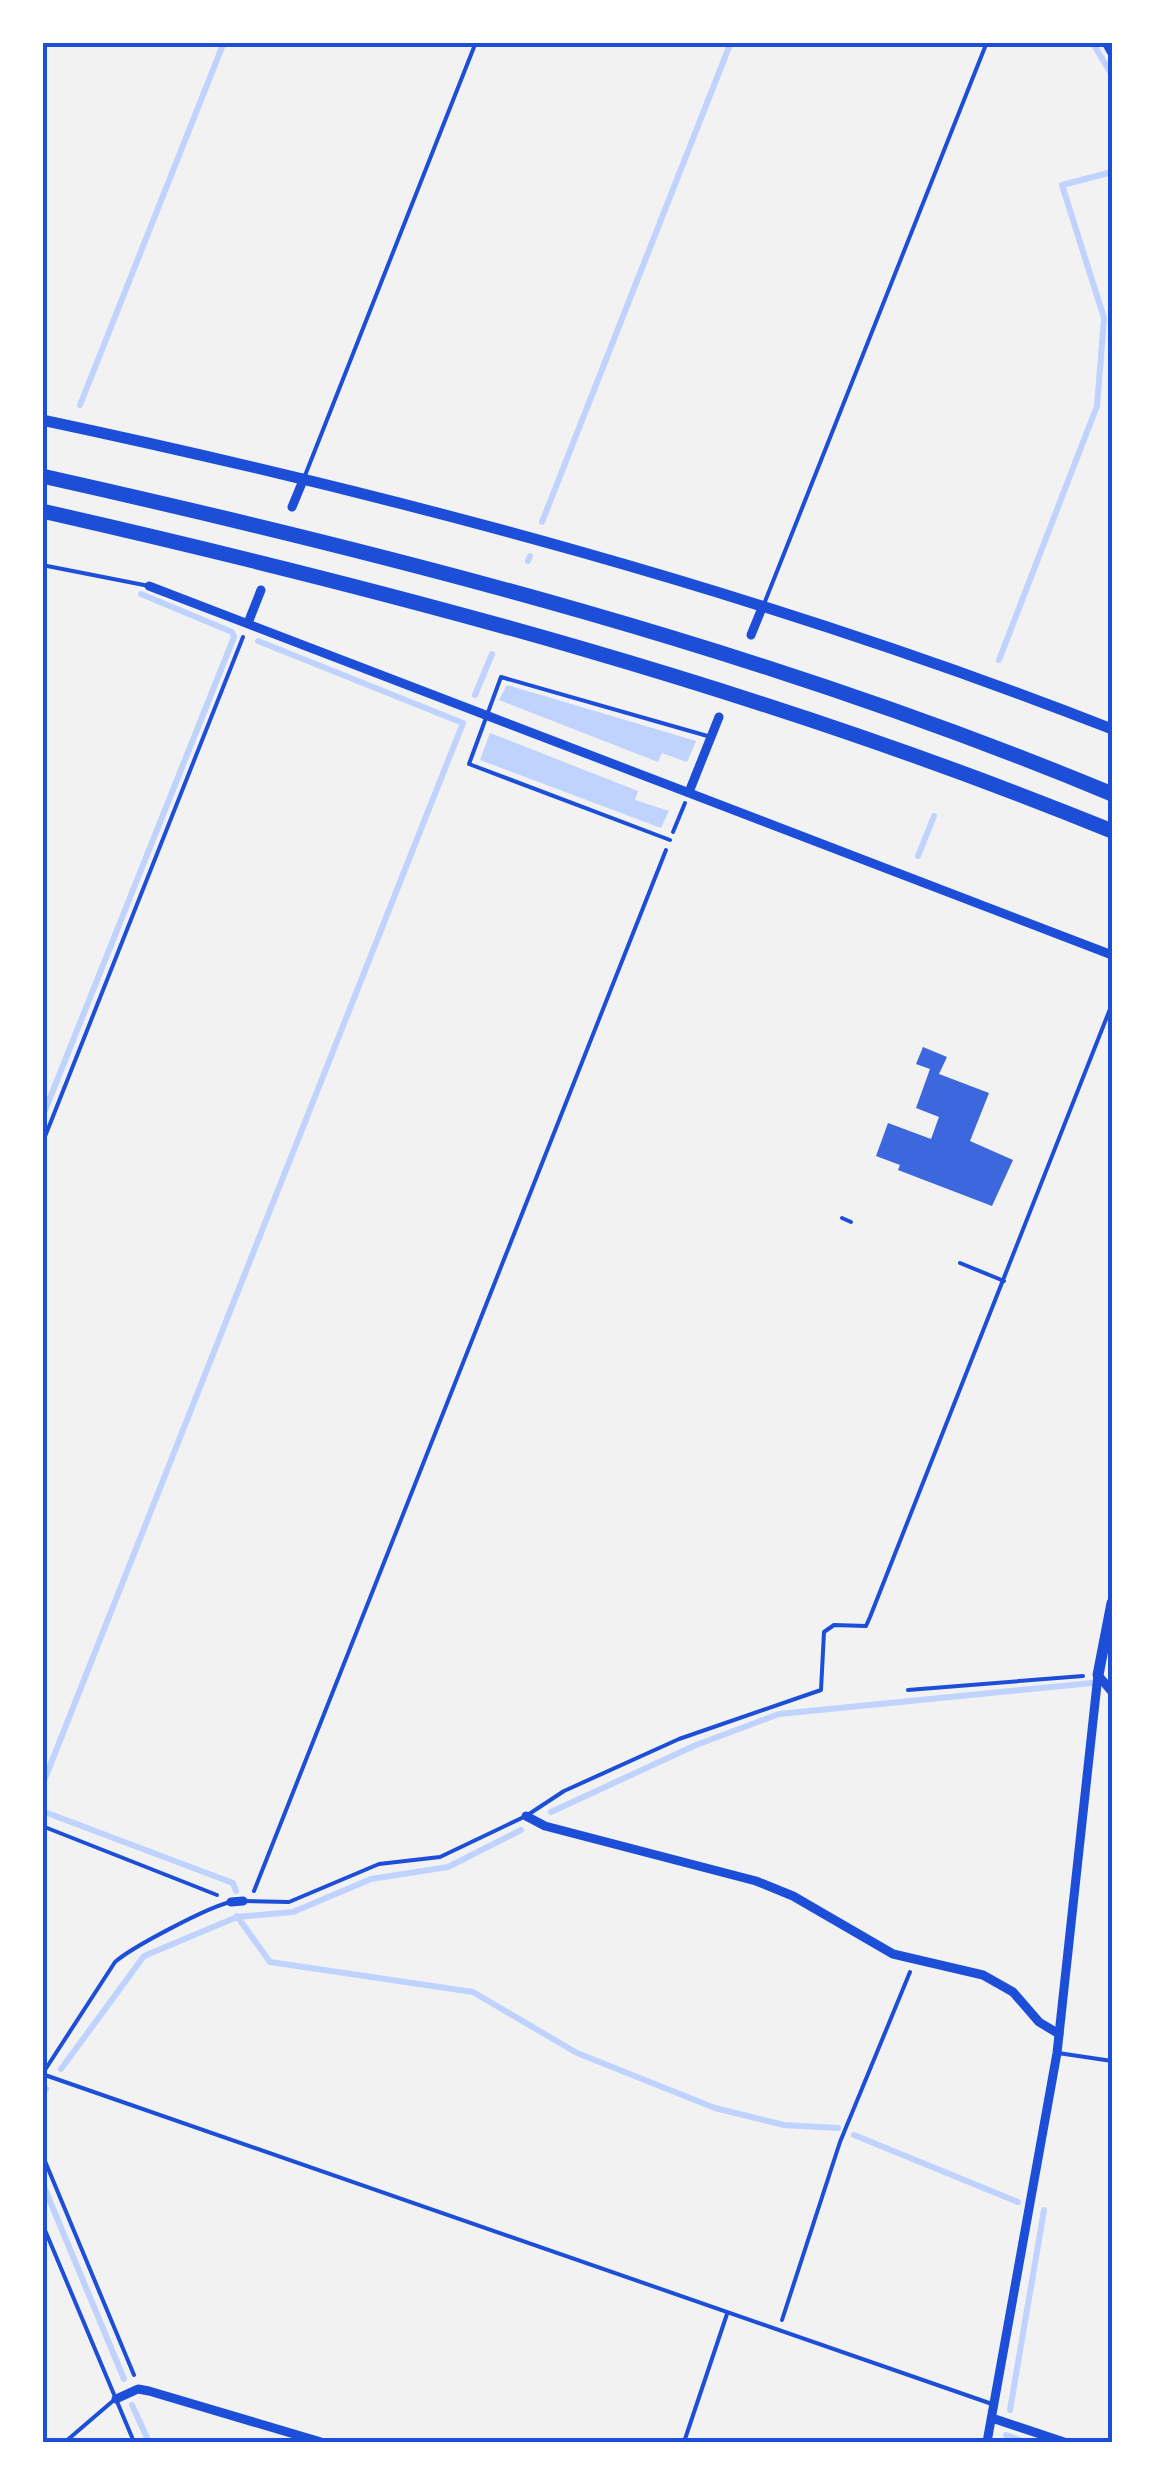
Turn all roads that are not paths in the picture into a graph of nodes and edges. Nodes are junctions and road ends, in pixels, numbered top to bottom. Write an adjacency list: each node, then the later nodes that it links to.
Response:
1 (476, 42): 7 (lane)
2 (987, 42): 13 (lane)
3 (1107, 42): 4 (street)
4 (1112, 51)
5 (42, 420): 7 (street)
6 (42, 476): 21 (highway)
7 (304, 478): 8 (street); 13 (street)
8 (292, 506)
9 (42, 511): 22 (highway)
10 (42, 564): 11 (lane)
11 (150, 586): 14 (street)
12 (261, 590): 14 (street)
13 (762, 608): 15 (street); 18 (street)
14 (248, 623): 16 (street)
15 (751, 635)
16 (488, 715): 19 (lane); 20 (street); 23 (lane)
17 (719, 717): 19 (street)
18 (1112, 729)
19 (711, 737): 20 (street)
20 (689, 792): 24 (street)
21 (1112, 794)
22 (1112, 831)
23 (670, 840)
24 (1112, 955)
25 (1112, 1004): 27 (lane)
26 (960, 1263): 27 (lane)
27 (1004, 1281): 31 (lane)
28 (1112, 1603): 29 (street)
29 (1098, 1676): 30 (street); 34 (street)
30 (1112, 1692)
31 (526, 1816): 32 (lane); 34 (street)
32 (243, 1901): 33 (street)
33 (230, 1902): 37 (lane)
34 (1059, 2034): 35 (street)
35 (1056, 2053): 36 (lane); 41 (street)
36 (1112, 2060)
37 (42, 2074): 39 (lane)
38 (42, 2223): 40 (lane)
39 (727, 2314): 41 (lane); 46 (lane)
40 (116, 2398): 43 (lane); 44 (lane); 45 (street)
41 (995, 2405): 42 (street)
42 (992, 2418): 47 (street); 48 (street)
43 (65, 2442)
44 (134, 2442)
45 (321, 2442)
46 (684, 2442)
47 (987, 2442)
48 (1064, 2442)

